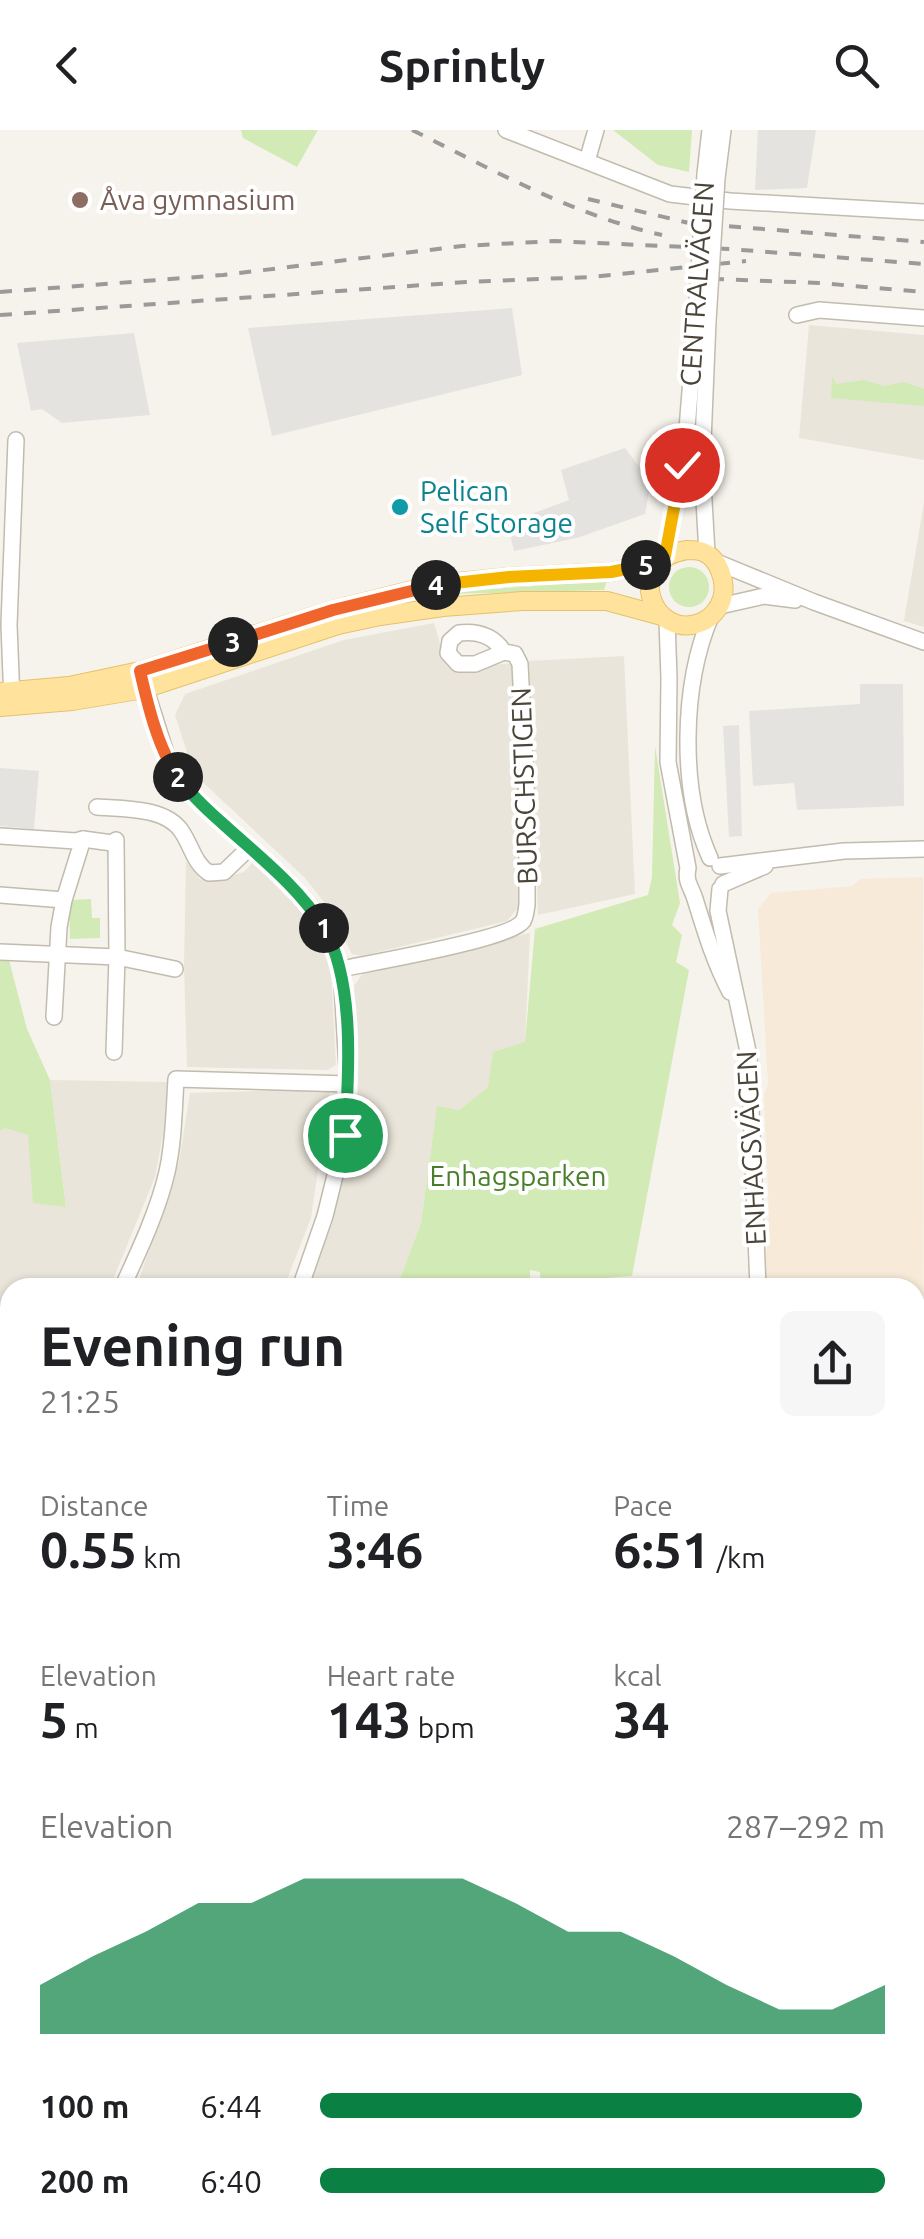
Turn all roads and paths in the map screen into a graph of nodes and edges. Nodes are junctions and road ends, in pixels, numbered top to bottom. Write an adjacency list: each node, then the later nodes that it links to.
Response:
1 (506, 130): 5 (street)
2 (596, 130): 5 (street)
3 (710, 130): 6 (street, CENTRALVÄGEN)
4 (723, 130): 6 (street, CENTRALVÄGEN)
5 (587, 161): 7 (street)
6 (711, 176): 10 (street, CENTRALVÄGEN, bridge)
7 (924, 212)
8 (797, 315): 9 (street)
9 (924, 318)
10 (702, 320): 12 (street, CENTRALVÄGEN); 13 (street, CENTRALVÄGEN)
11 (16, 440): 20 (street)
12 (710, 557): 13 (main road); 14 (street); 15 (main road)
13 (662, 559): 16 (main road); 19 (main road)
14 (814, 602): 15 (street); 17 (street)
15 (716, 611): 16 (main road); 29 (street)
16 (664, 618): 19 (main road); 30 (street)
17 (924, 642)
18 (504, 652): 38 (street, BURSCHSTIGEN)
19 (142, 680): 20 (main road); 26 (street)
20 (6, 699)
21 (97, 807): 22 (street)
22 (121, 809): 25 (street); 26 (street)
23 (0, 836): 24 (street)
24 (83, 839): 25 (street); 34 (street)
25 (116, 840): 37 (street)
26 (249, 848): 38 (street)
27 (924, 850): 28 (street)
28 (781, 859): 29 (street); 31 (street)
29 (715, 862): 30 (street); 31 (street)
30 (688, 868): 33 (street)
31 (721, 886): 33 (street); 40 (street, ENHAGSVÄGEN)
32 (0, 894): 34 (street)
33 (694, 894): 40 (street, ENHAGSVÄGEN)
34 (64, 900): 36 (street)
35 (0, 952): 36 (street)
36 (56, 956): 37 (street); 41 (street)
37 (118, 958): 39 (street); 42 (street)
38 (341, 969): 43 (street)
39 (175, 970)
40 (738, 1009): 46 (street, ENHAGSVÄGEN)
41 (54, 1017)
42 (114, 1052)
43 (348, 1084): 44 (street); 45 (street)
44 (127, 1278)
45 (303, 1278)
46 (758, 1278)

